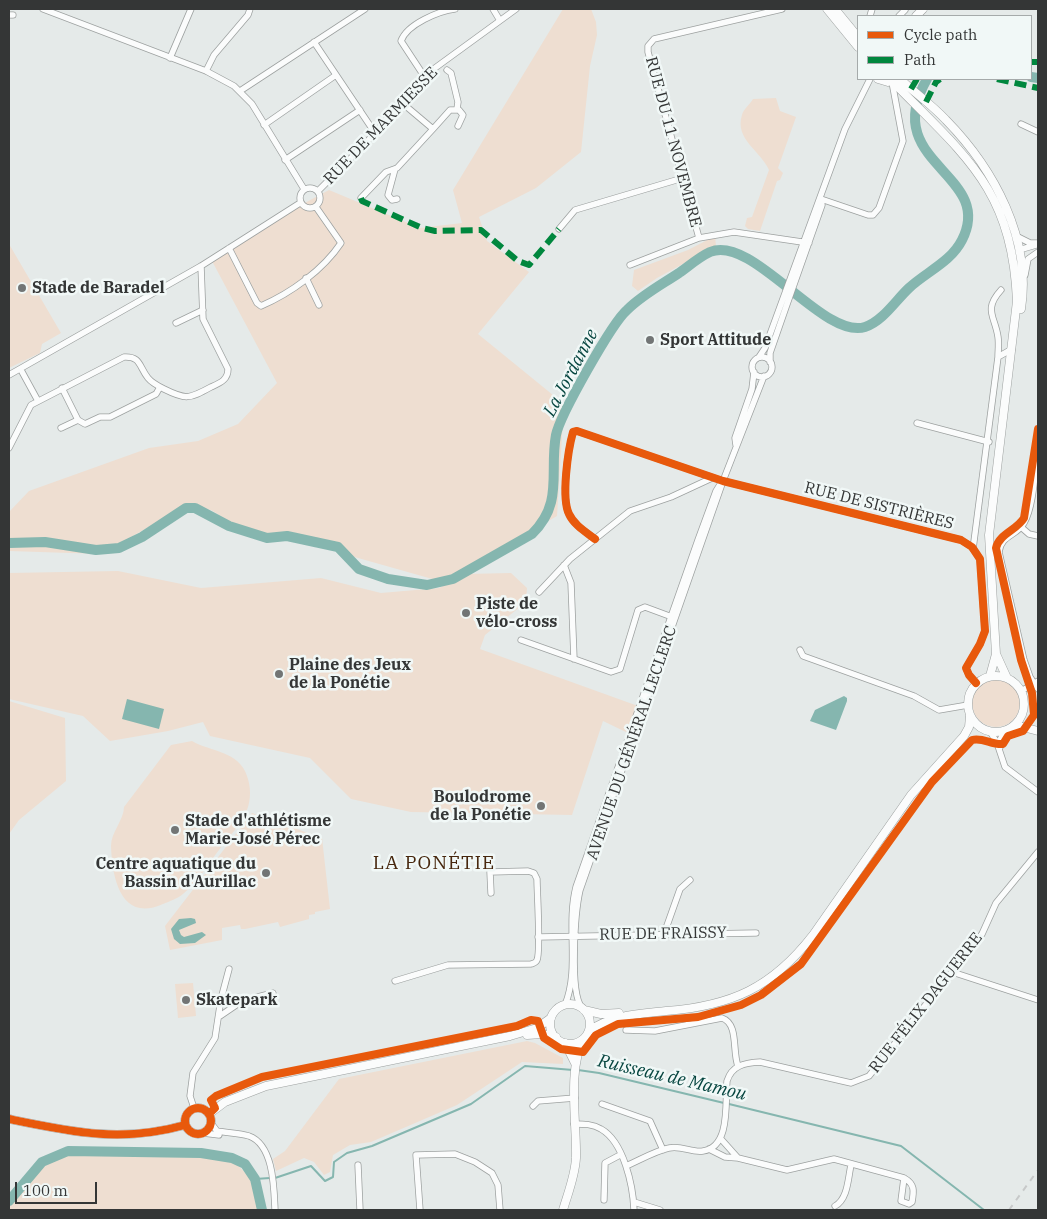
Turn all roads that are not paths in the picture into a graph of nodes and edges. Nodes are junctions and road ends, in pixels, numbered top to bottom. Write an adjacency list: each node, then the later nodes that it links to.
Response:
1 (43, 9): 15 (street)
2 (191, 9): 15 (street)
3 (250, 9): 17 (street)
4 (365, 9): 13 (street)
5 (455, 9): 19 (street)
6 (493, 9): 11 (street)
7 (516, 9): 11 (street, RUE DE MARMIESSE)
8 (782, 9): 36 (street, RUE DU 11 NOVEMBRE)
9 (827, 9): 14 (main road)
10 (836, 9): 12 (main road)
11 (499, 19): 19 (street, RUE DE MARMIESSE)
12 (857, 35)
13 (314, 42): 18 (street); 24 (street)
14 (857, 46)
15 (170, 58): 17 (street)
16 (447, 70): 26 (street)
17 (206, 71): 24 (street)
18 (336, 75): 27 (street); 29 (street)
19 (424, 76): 25 (street, RUE DE MARMIESSE)
20 (869, 80): 23 (street, AVENUE DU GÉNÉRAL LECLERC)
21 (879, 80): 22 (main road); 23 (street)
22 (896, 80): 40 (street); 42 (main road); 46 (main road)
23 (864, 89): 40 (street, AVENUE DU GÉNÉRAL LECLERC)
24 (240, 91): 29 (street)
25 (402, 102): 31 (street); 33 (street, RUE DE MARMIESSE)
26 (457, 109): 30 (street); 31 (street)
27 (360, 110): 33 (street); 34 (street)
28 (1021, 124): 32 (street)
29 (264, 125): 34 (street)
30 (458, 126)
31 (432, 129): 35 (street)
32 (1038, 132)
33 (375, 133): 38 (street, RUE DE MARMIESSE)
34 (285, 160): 37 (street)
35 (395, 170): 39 (street); 41 (street)
36 (683, 178): 45 (street); 47 (street, RUE DU 11 NOVEMBRE)
37 (304, 189): 38 (street); 43 (street)
38 (318, 191): 44 (street)
39 (361, 198)
40 (821, 198): 48 (street, AVENUE DU GÉNÉRAL LECLERC)
41 (397, 199)
42 (995, 201): 51 (main road); 55 (main road)
43 (300, 203): 44 (street); 50 (street)
44 (316, 207): 56 (street)
45 (559, 230)
46 (1016, 236): 49 (street); 51 (main road)
47 (699, 238): 48 (street, RUE DU 11 NOVEMBRE); 53 (street)
48 (806, 243): 59 (street, AVENUE DU GÉNÉRAL LECLERC)
49 (1038, 244): 51 (street)
50 (229, 248): 54 (street); 56 (street)
51 (1019, 253): 52 (street); 55 (main road); 58 (main road)
52 (1036, 254): 58 (street)
53 (630, 265)
54 (200, 266): 61 (street); 67 (street)
55 (1016, 267): 63 (main road)
56 (306, 278): 60 (street)
57 (1001, 290): 65 (street)
58 (1023, 296): 74 (main road)
59 (785, 302): 64 (street, AVENUE DU GÉNÉRAL LECLERC); 66 (street, AVENUE DU GÉNÉRAL LECLERC)
60 (319, 305)
61 (202, 310): 62 (street); 71 (street)
62 (176, 324)
63 (1012, 349): 65 (street); 74 (main road)
64 (759, 357): 66 (street); 68 (street, AVENUE DU GÉNÉRAL LECLERC)
65 (998, 358): 79 (street)
66 (770, 362): 70 (street, AVENUE DU GÉNÉRAL LECLERC)
67 (21, 370): 69 (street); 73 (street)
68 (754, 372): 70 (street); 80 (street, AVENUE DU GÉNÉRAL LECLERC)
69 (9, 375)
70 (764, 376): 80 (street, AVENUE DU GÉNÉRAL LECLERC)
71 (160, 387): 72 (street); 75 (street)
72 (62, 388): 73 (street); 75 (street)
73 (38, 401): 78 (street)
74 (1005, 415): 94 (main road)
75 (78, 420): 77 (street)
76 (917, 423): 79 (street)
77 (61, 428)
78 (11, 437): 81 (street)
79 (989, 442): 88 (street)
80 (736, 445): 84 (street, AVENUE DU GÉNÉRAL LECLERC)
81 (9, 448)
82 (1038, 449): 85 (street)
83 (712, 478): 84 (street, RUE DE SISTRIÈRES); 87 (street); 87 (street, RUE DE SISTRIÈRES)
84 (722, 481): 88 (street, RUE DE SISTRIÈRES); 91 (street, AVENUE DU GÉNÉRAL LECLERC); 115 (street, AVENUE DU GÉNÉRAL LECLERC)
85 (1021, 527): 86 (street); 99 (street)
86 (1038, 536)
87 (595, 539): 89 (street)
88 (973, 548): 98 (street)
89 (564, 565): 90 (street); 95 (street)
90 (539, 592)
91 (672, 617): 95 (street); 115 (street, AVENUE DU GÉNÉRAL LECLERC)
92 (521, 640): 95 (street)
93 (800, 650): 101 (street)
94 (996, 654): 96 (main road); 97 (main road)
95 (574, 659)
96 (990, 676): 97 (main road); 98 (main road)
97 (1007, 678): 100 (main road)
98 (976, 683): 101 (main road)
99 (1037, 684): 100 (street)
100 (1021, 691): 102 (main road)
101 (968, 705): 103 (main road)
102 (1023, 712): 104 (main road); 106 (main road)
103 (970, 716): 105 (main road); 107 (main road)
104 (1007, 729): 105 (main road); 106 (main road); 108 (street)
105 (987, 730): 107 (main road); 108 (street)
106 (1038, 731)
107 (964, 736): 124 (main road)
108 (1001, 757): 109 (street)
109 (1038, 792)
110 (1038, 852): 118 (street, RUE FÉLIX DAGUERRE)
111 (690, 880): 114 (street)
112 (490, 893): 116 (street)
113 (756, 933): 114 (street, RUE DE FRAISSY)
114 (664, 934): 115 (street, RUE DE FRAISSY)
115 (573, 936): 116 (street, RUE DE FRAISSY); 122 (street, AVENUE DU GÉNÉRAL LECLERC); 123 (street, AVENUE DU GÉNÉRAL LECLERC)
116 (538, 937): 119 (street)
117 (229, 969): 125 (street)
118 (952, 972): 121 (street); 134 (street, RUE FÉLIX DAGUERRE)
119 (395, 981)
120 (273, 994): 125 (street)
121 (1038, 1000)
122 (566, 1005): 123 (main road); 126 (main road)
123 (583, 1009): 124 (main road); 128 (main road)
124 (641, 1013): 128 (main road)
125 (220, 1016): 138 (street)
126 (551, 1018): 129 (main road); 130 (main road)
127 (626, 1030): 134 (street)
128 (589, 1031): 131 (main road)
129 (510, 1036): 130 (main road); 139 (main road)
130 (556, 1037): 132 (main road)
131 (584, 1039): 132 (main road); 133 (main road)
132 (565, 1043): 133 (main road)
133 (575, 1063): 135 (main road)
134 (738, 1066): 146 (street)
135 (575, 1098): 137 (street); 142 (main road)
136 (602, 1104): 148 (street)
137 (533, 1106)
138 (194, 1108): 139 (main road); 143 (main road)
139 (209, 1114): 141 (main road)
140 (9, 1119): 143 (main road)
141 (211, 1123): 144 (main road); 145 (street)
142 (574, 1124): 149 (street); 162 (main road)
143 (185, 1125): 144 (main road)
144 (203, 1133): 145 (street)
145 (234, 1134): 158 (street)
146 (721, 1139): 147 (street); 150 (street)
147 (709, 1149): 148 (street); 150 (street)
148 (663, 1150): 153 (street)
149 (620, 1155): 153 (street); 155 (street)
150 (738, 1158): 152 (street)
151 (358, 1164): 159 (street)
152 (851, 1164): 154 (street); 157 (street)
153 (626, 1166): 156 (street)
154 (904, 1178)
155 (604, 1200)
156 (634, 1202): 163 (street); 164 (street)
157 (835, 1206)
158 (276, 1210)
159 (360, 1210)
160 (420, 1210): 161 (street)
161 (500, 1210)
162 (563, 1210)
163 (634, 1210)
164 (660, 1210)

